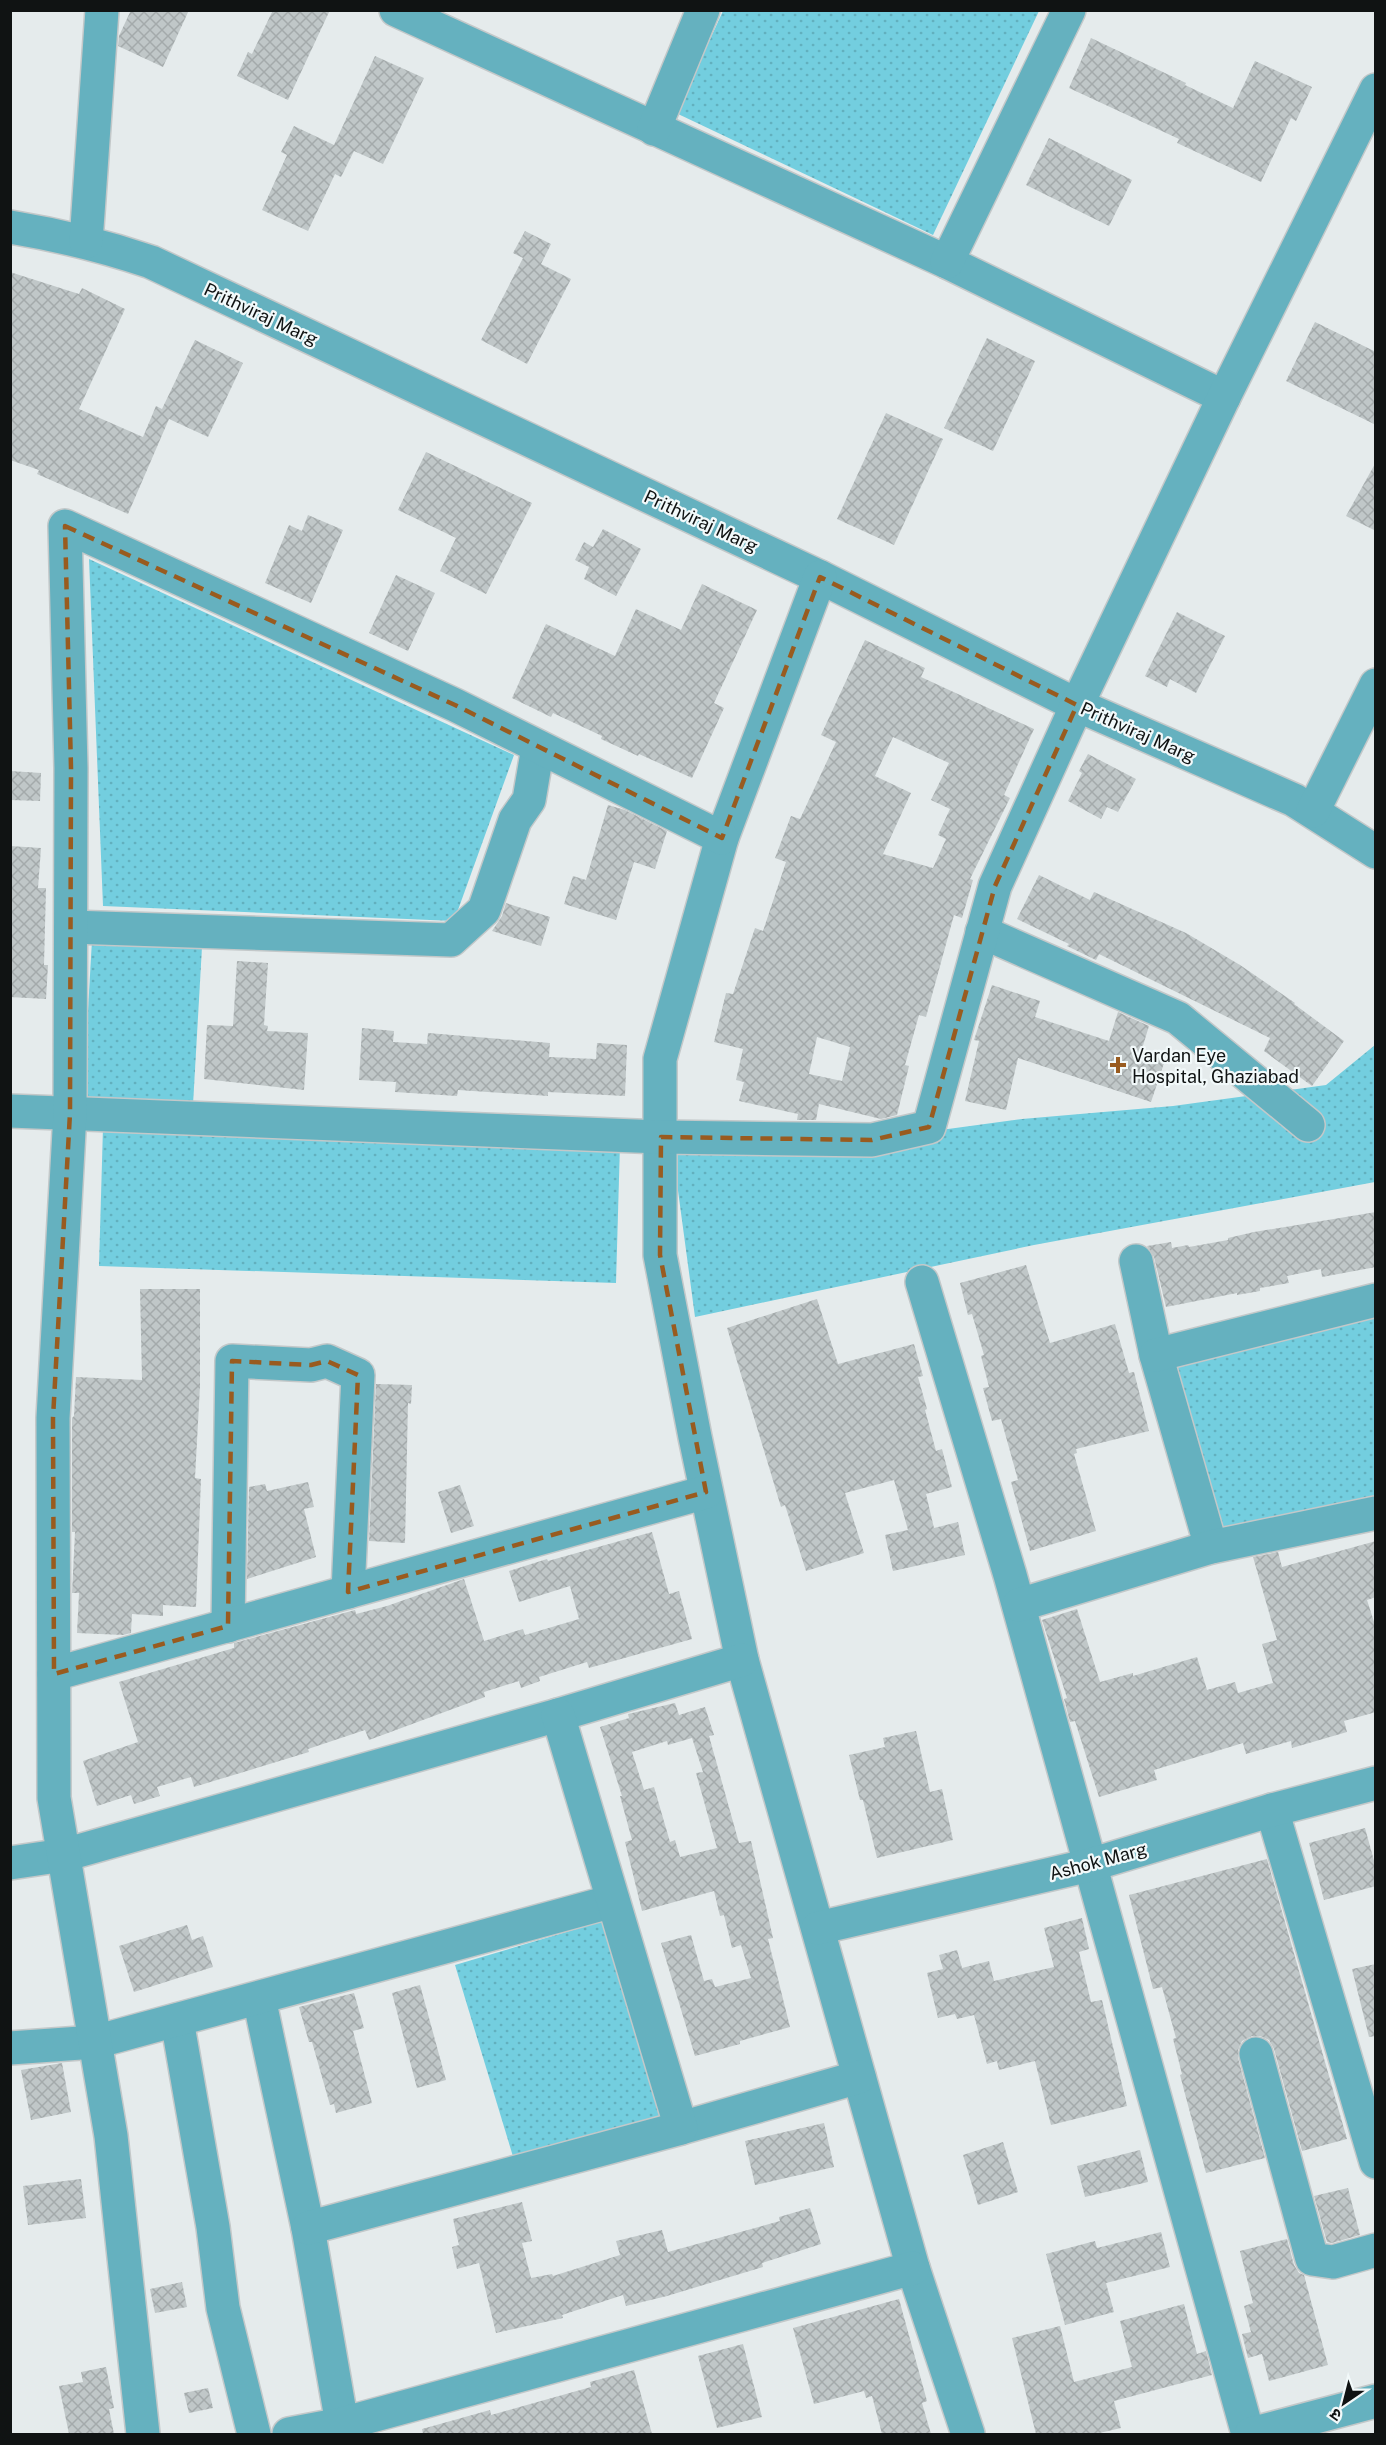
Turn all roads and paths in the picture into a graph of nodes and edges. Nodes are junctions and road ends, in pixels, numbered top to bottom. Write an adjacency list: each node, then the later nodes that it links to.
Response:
1 (102, 10): 8 (street)
2 (396, 10): 6 (street)
3 (702, 10): 6 (street)
4 (1069, 10): 9 (street)
5 (1376, 90): 10 (street)
6 (654, 129): 9 (street)
7 (10, 227): 8 (street, Prithviraj Marg)
8 (86, 242): 11 (street, Prithviraj Marg)
9 (947, 262): 10 (street)
10 (1224, 397): 13 (street)
11 (820, 577): 13 (street, Prithviraj Marg); 16 (street)
12 (1376, 685): 15 (street)
13 (1077, 705): 15 (street, Prithviraj Marg); 19 (street)
14 (538, 747): 16 (street); 18 (street); 18 (street)
15 (1313, 811): 17 (street, Prithviraj Marg)
16 (722, 838): 23 (street)
17 (1376, 852)
18 (71, 927): 21 (street)
19 (982, 932): 22 (street); 23 (street)
20 (10, 1111): 21 (street)
21 (70, 1113): 23 (street); 35 (street)
22 (1308, 1125)
23 (661, 1137): 28 (street)
24 (1136, 1261): 27 (street)
25 (922, 1282): 32 (street)
26 (1376, 1300): 27 (street)
27 (1156, 1355): 30 (street)
28 (706, 1492): 31 (street); 34 (street)
29 (1376, 1513): 30 (street)
30 (1211, 1547): 32 (street)
31 (348, 1592): 33 (street); 33 (street)
32 (1019, 1605): 41 (street)
33 (228, 1626): 35 (street)
34 (742, 1660): 36 (street); 43 (street)
35 (54, 1674): 39 (street)
36 (558, 1715): 39 (street); 42 (street)
37 (1376, 1783): 38 (street, Ashok Marg)
38 (1272, 1810): 41 (street, Ashok Marg); 51 (street)
39 (64, 1855): 40 (street); 46 (street)
40 (10, 1863)
41 (1090, 1865): 43 (street, Ashok Marg); 61 (street)
42 (613, 1901): 44 (street); 50 (street)
43 (818, 1928): 49 (street)
44 (259, 1998): 45 (street); 52 (street)
45 (177, 2020): 46 (street); 58 (street)
46 (95, 2042): 47 (street); 57 (street)
47 (10, 2048)
48 (1256, 2054): 53 (street)
49 (860, 2077): 50 (street); 54 (street)
50 (681, 2128): 52 (street)
51 (1376, 2162)
52 (308, 2228): 56 (street)
53 (1376, 2250)
54 (913, 2268): 56 (street); 60 (street)
55 (1376, 2401): 61 (street)
56 (342, 2424): 59 (street)
57 (143, 2434)
58 (254, 2434)
59 (288, 2434)
60 (968, 2434)
61 (1249, 2434)

